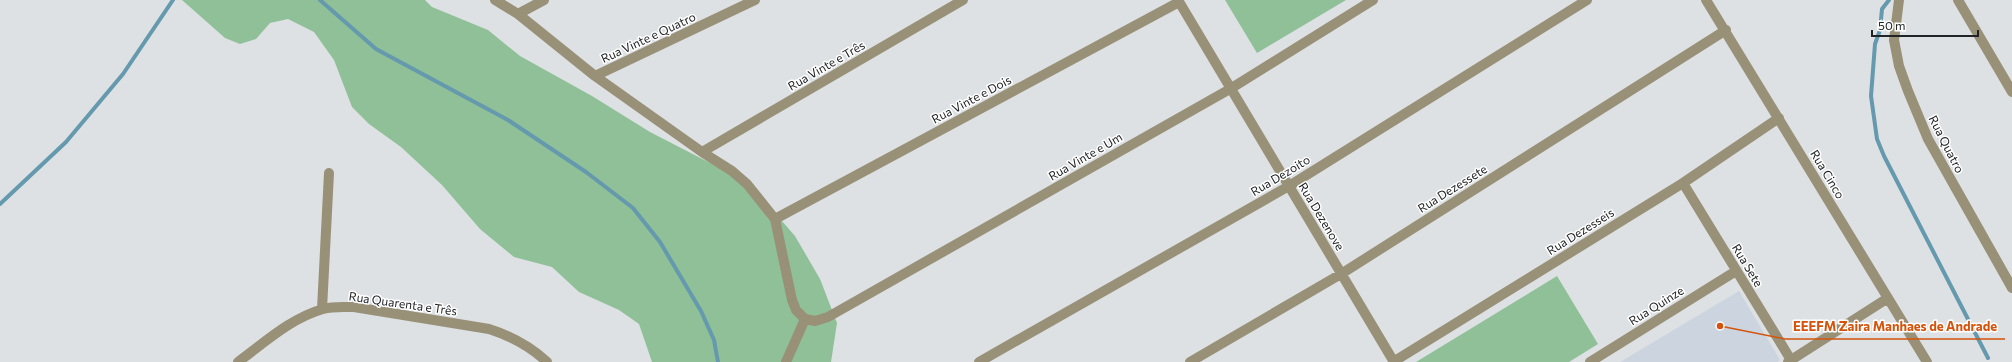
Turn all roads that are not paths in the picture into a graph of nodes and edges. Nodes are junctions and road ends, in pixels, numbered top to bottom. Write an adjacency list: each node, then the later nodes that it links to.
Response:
1 (496, 0): 11 (street)
2 (544, 0): 11 (street)
3 (755, 0): 13 (street, Rua Vinte e Quatro)
4 (964, 0): 17 (street, Rua Vinte e Três)
5 (1373, 0): 14 (street, Rua Vinte e Um)
6 (1587, 0): 20 (street, Rua Dezoito)
7 (1706, 0): 12 (street, Rua Cinco)
8 (1899, 0): 24 (street, Rua Quatro)
9 (1958, 0): 15 (street)
10 (1179, 1): 14 (street, Rua Dezenove); 21 (street, Rua Vinte e Dois)
11 (518, 14): 13 (street)
12 (1726, 30): 16 (street, Rua Cinco); 23 (street, Rua Dezessete)
13 (595, 76): 17 (street)
14 (1230, 89): 20 (street, Rua Dezenove); 27 (street, Rua Vinte e Um)
15 (2012, 92)
16 (1779, 118): 19 (street, Rua Dezesseis); 25 (street, Rua Cinco)
17 (702, 152): 21 (street)
18 (329, 173): 26 (street)
19 (1683, 183): 22 (street, Rua Sete); 34 (street, Rua Dezesseis)
20 (1289, 186): 23 (street, Rua Dezenove); 32 (street, Rua Dezoito)
21 (775, 219): 27 (street)
22 (1736, 271): 28 (street, Rua Sete); 35 (street, Rua Quinze)
23 (1341, 274): 33 (street, Rua Dezessete); 34 (street, Rua Dezenove)
24 (2012, 288)
25 (1888, 298): 28 (street); 36 (street, Rua Cinco)
26 (322, 309): 29 (street, Rua Quarenta e Três); 30 (street, Rua Quarenta e Três)
27 (805, 319): 31 (street)
28 (1789, 361)
29 (238, 362)
30 (547, 362)
31 (786, 362)
32 (979, 362)
33 (1190, 362)
34 (1394, 362)
35 (1590, 362)
36 (1927, 362)

